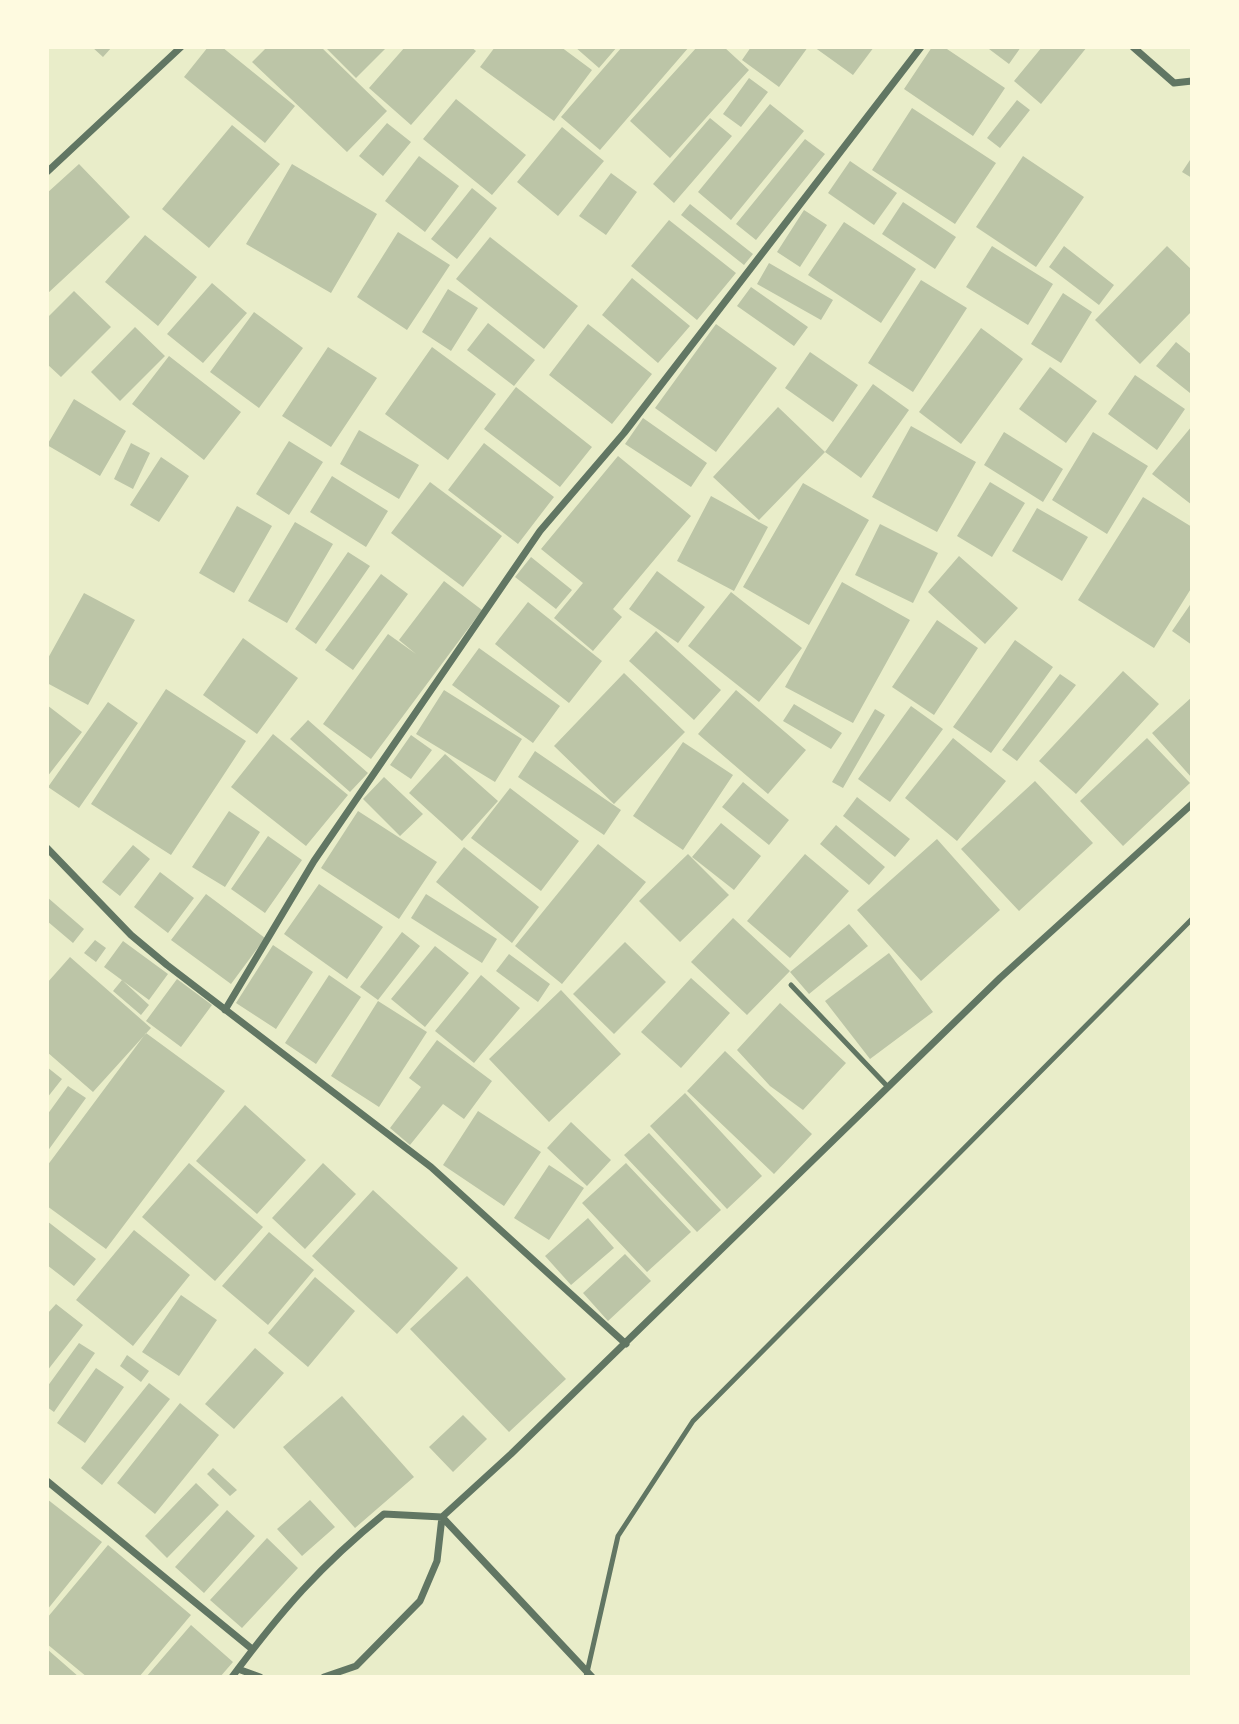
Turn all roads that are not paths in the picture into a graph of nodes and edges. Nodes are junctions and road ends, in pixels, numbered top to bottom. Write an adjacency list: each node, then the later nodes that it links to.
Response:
1 (181, 47): 5 (street)
2 (921, 47): 10 (street)
3 (1133, 47): 4 (street)
4 (1192, 81)
5 (47, 172)
6 (1192, 804): 11 (street)
7 (47, 848): 10 (street)
8 (1192, 919): 20 (lane)
9 (791, 985): 11 (lane)
10 (225, 1010): 12 (street)
11 (888, 1087): 12 (street)
12 (626, 1343): 14 (street)
13 (47, 1481): 15 (street)
14 (442, 1517): 15 (street); 19 (street); 21 (street)
15 (253, 1649): 16 (street)
16 (238, 1669): 17 (street); 18 (street)
17 (232, 1677)
18 (260, 1677)
19 (324, 1677)
20 (586, 1677)
21 (592, 1677)

